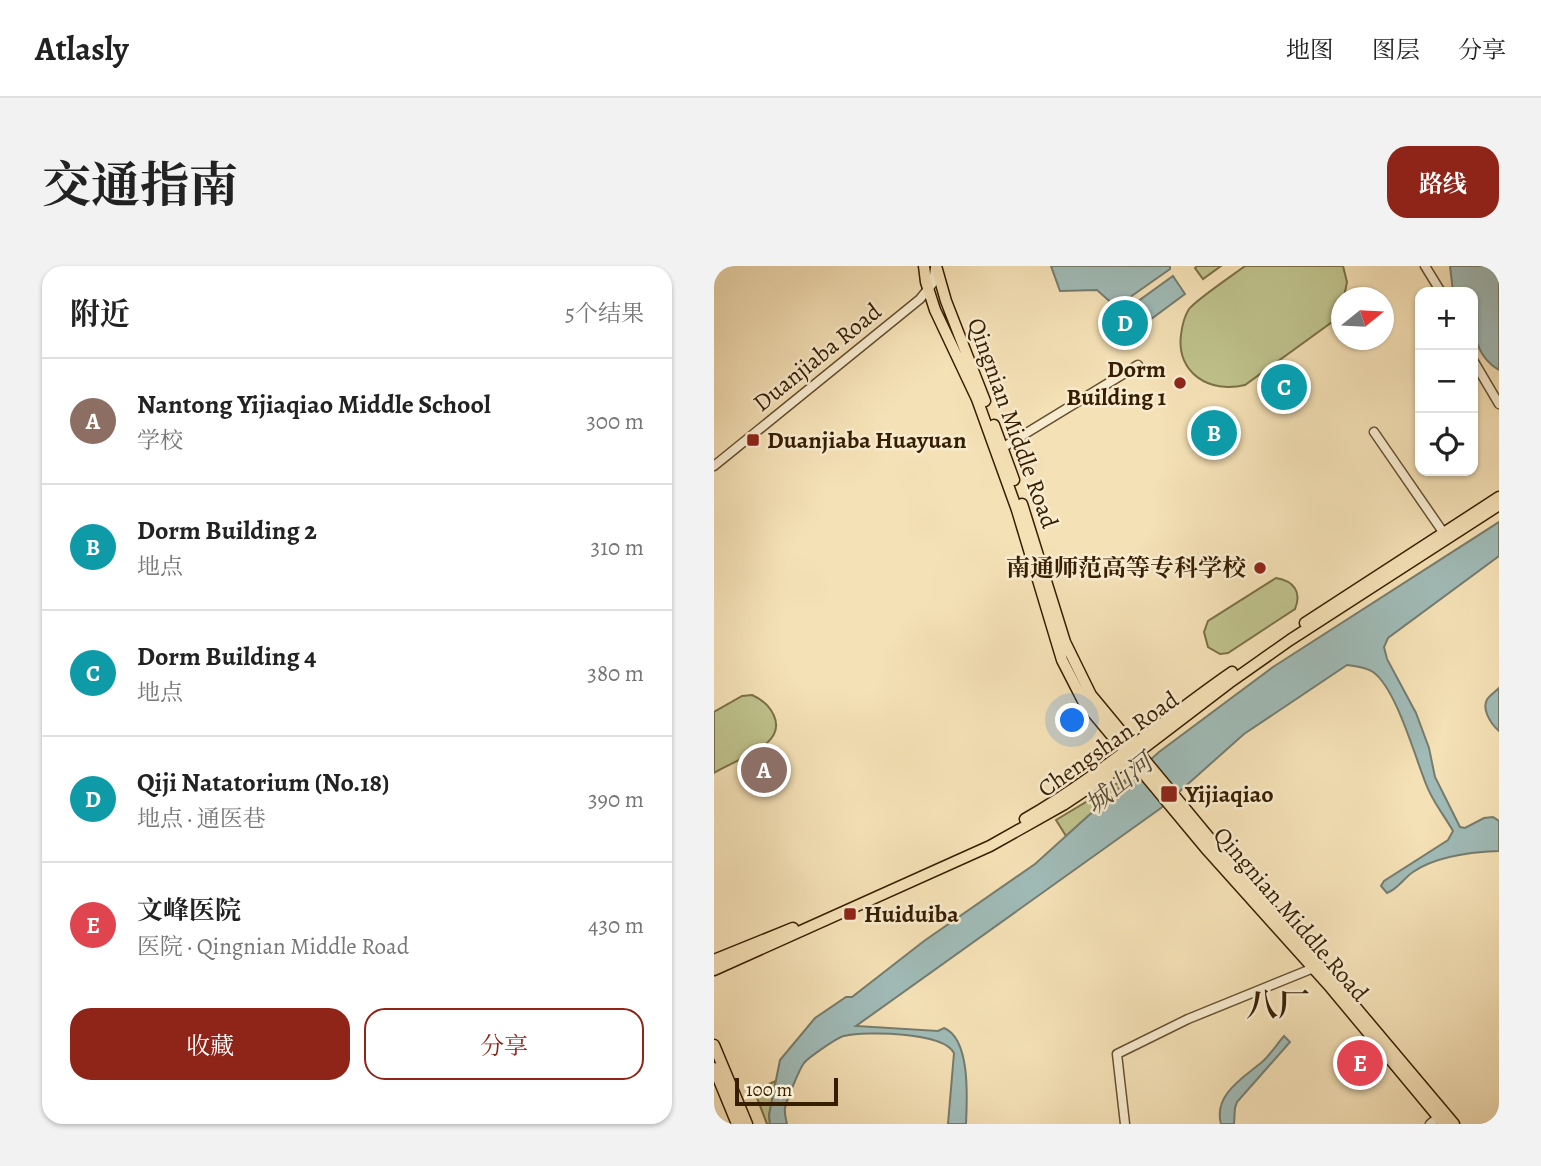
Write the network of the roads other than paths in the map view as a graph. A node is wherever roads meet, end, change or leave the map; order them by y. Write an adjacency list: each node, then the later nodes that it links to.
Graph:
1 (1425, 266): 4 (street)
2 (934, 267): 5 (street, Duanjiaba Road); 10 (main road, Qingnian Middle Road)
3 (925, 270): 5 (street, Duanjiaba Road); 10 (main road, Qingnian Middle Road)
4 (1438, 287)
5 (912, 304): 11 (street, Duanjiaba Road)
6 (1138, 365): 10 (street)
7 (1478, 368): 8 (street)
8 (1499, 404)
9 (1374, 432): 14 (street)
10 (1000, 450): 15 (main road, Qingnian Middle Road)
11 (714, 467)
12 (1499, 497): 14 (main road, Chengshan Road)
13 (1499, 505): 15 (main road, Chengshan Road)
14 (1443, 532): 15 (main road, Chengshan Road)
15 (1135, 756): 16 (main road, Chengshan Road); 17 (main road, Qingnian Middle Road); 18 (main road, Chengshan Road)
16 (714, 960)
17 (1316, 967): 22 (main road, Qingnian Middle Road); 25 (street)
18 (714, 970)
19 (714, 1045): 24 (main road)
20 (714, 1068): 21 (main road)
21 (717, 1085): 23 (main road)
22 (1439, 1120): 26 (main road, Qingnian Middle Road)
23 (737, 1124)
24 (747, 1124)
25 (1125, 1124)
26 (1454, 1124)

